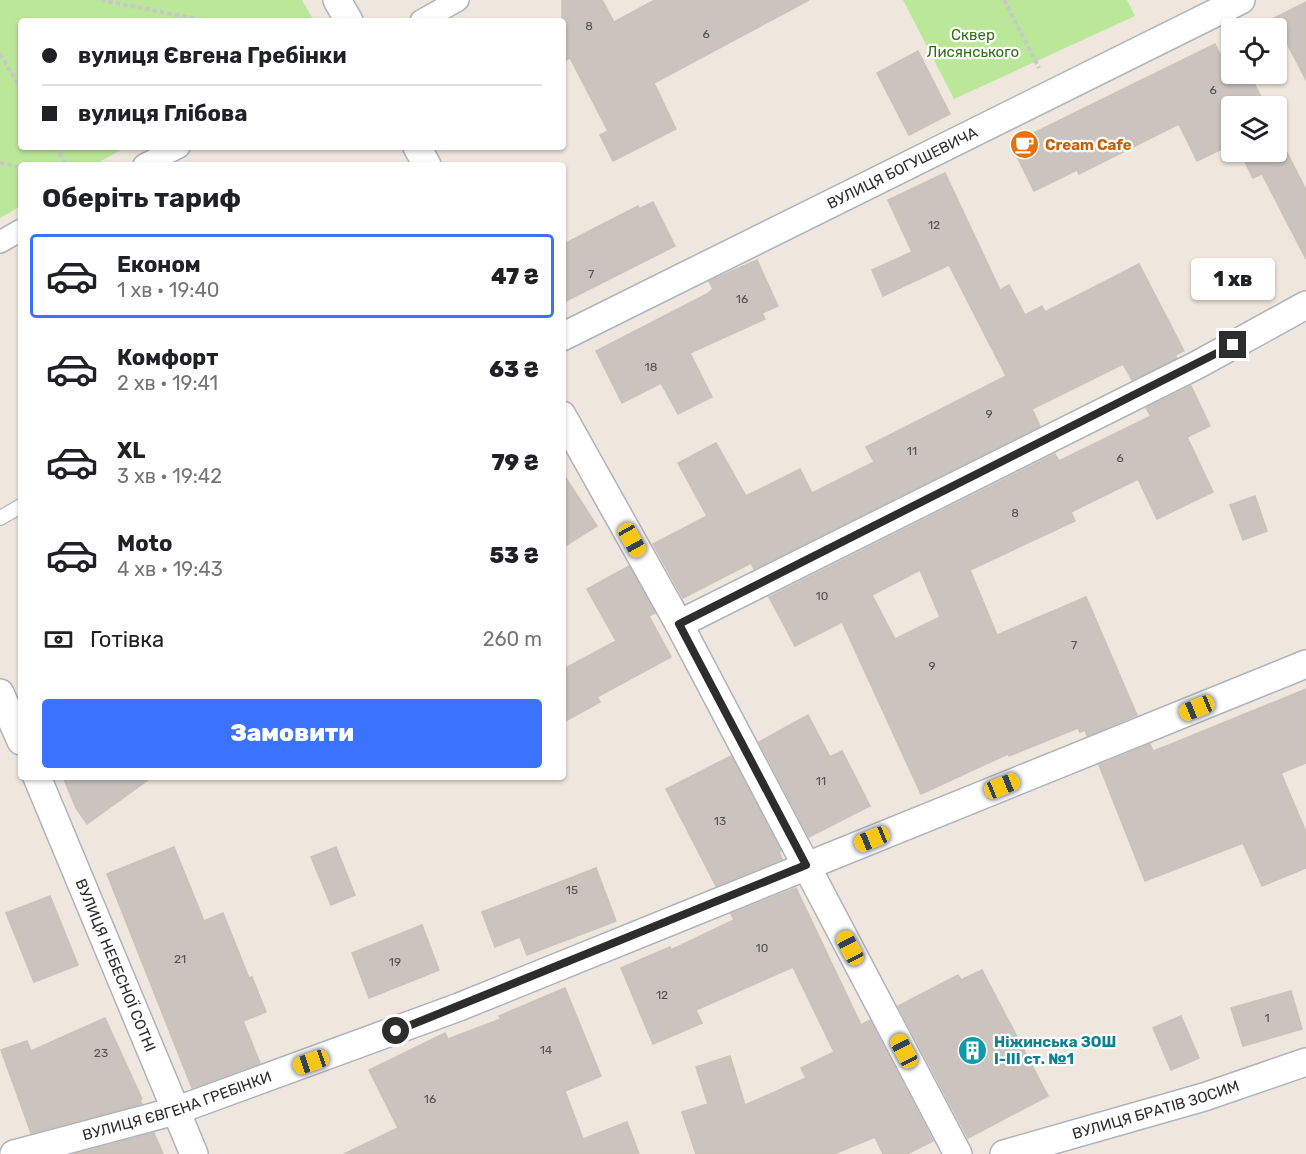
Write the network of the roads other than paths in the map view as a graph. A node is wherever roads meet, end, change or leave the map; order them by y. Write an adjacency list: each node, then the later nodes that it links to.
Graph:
1 (337, 0): 4 (street)
2 (458, 0): 5 (street)
3 (1241, 0): 11 (street, ВУЛИЦЯ БОГУШЕВИЧА)
4 (347, 18)
5 (427, 18)
6 (173, 150): 7 (street)
7 (150, 162)
8 (18, 232): 9 (street)
9 (0, 242)
10 (1306, 305): 15 (street)
11 (566, 335)
12 (566, 422): 15 (street)
13 (18, 508): 14 (lane)
14 (0, 518)
15 (679, 624): 20 (street)
16 (1306, 664): 20 (street, ВУЛИЦЯ ЄВГЕНА ГРЕБІНКИ)
17 (0, 693): 18 (street)
18 (18, 734)
19 (38, 780): 22 (street, ВУЛИЦЯ НЕБЕСНОЇ СОТНІ)
20 (806, 865): 22 (street, ВУЛИЦЯ ЄВГЕНА ГРЕБІНКИ); 25 (street)
21 (1306, 1062): 26 (street, ВУЛИЦЯ БРАТІВ ЗОСИМ)
22 (175, 1111): 23 (street, ВУЛИЦЯ ЄВГЕНА ГРЕБІНКИ); 24 (street, ВУЛИЦЯ НЕБЕСНОЇ СОТНІ)
23 (14, 1154)
24 (194, 1154)
25 (958, 1154)
26 (1004, 1154)

